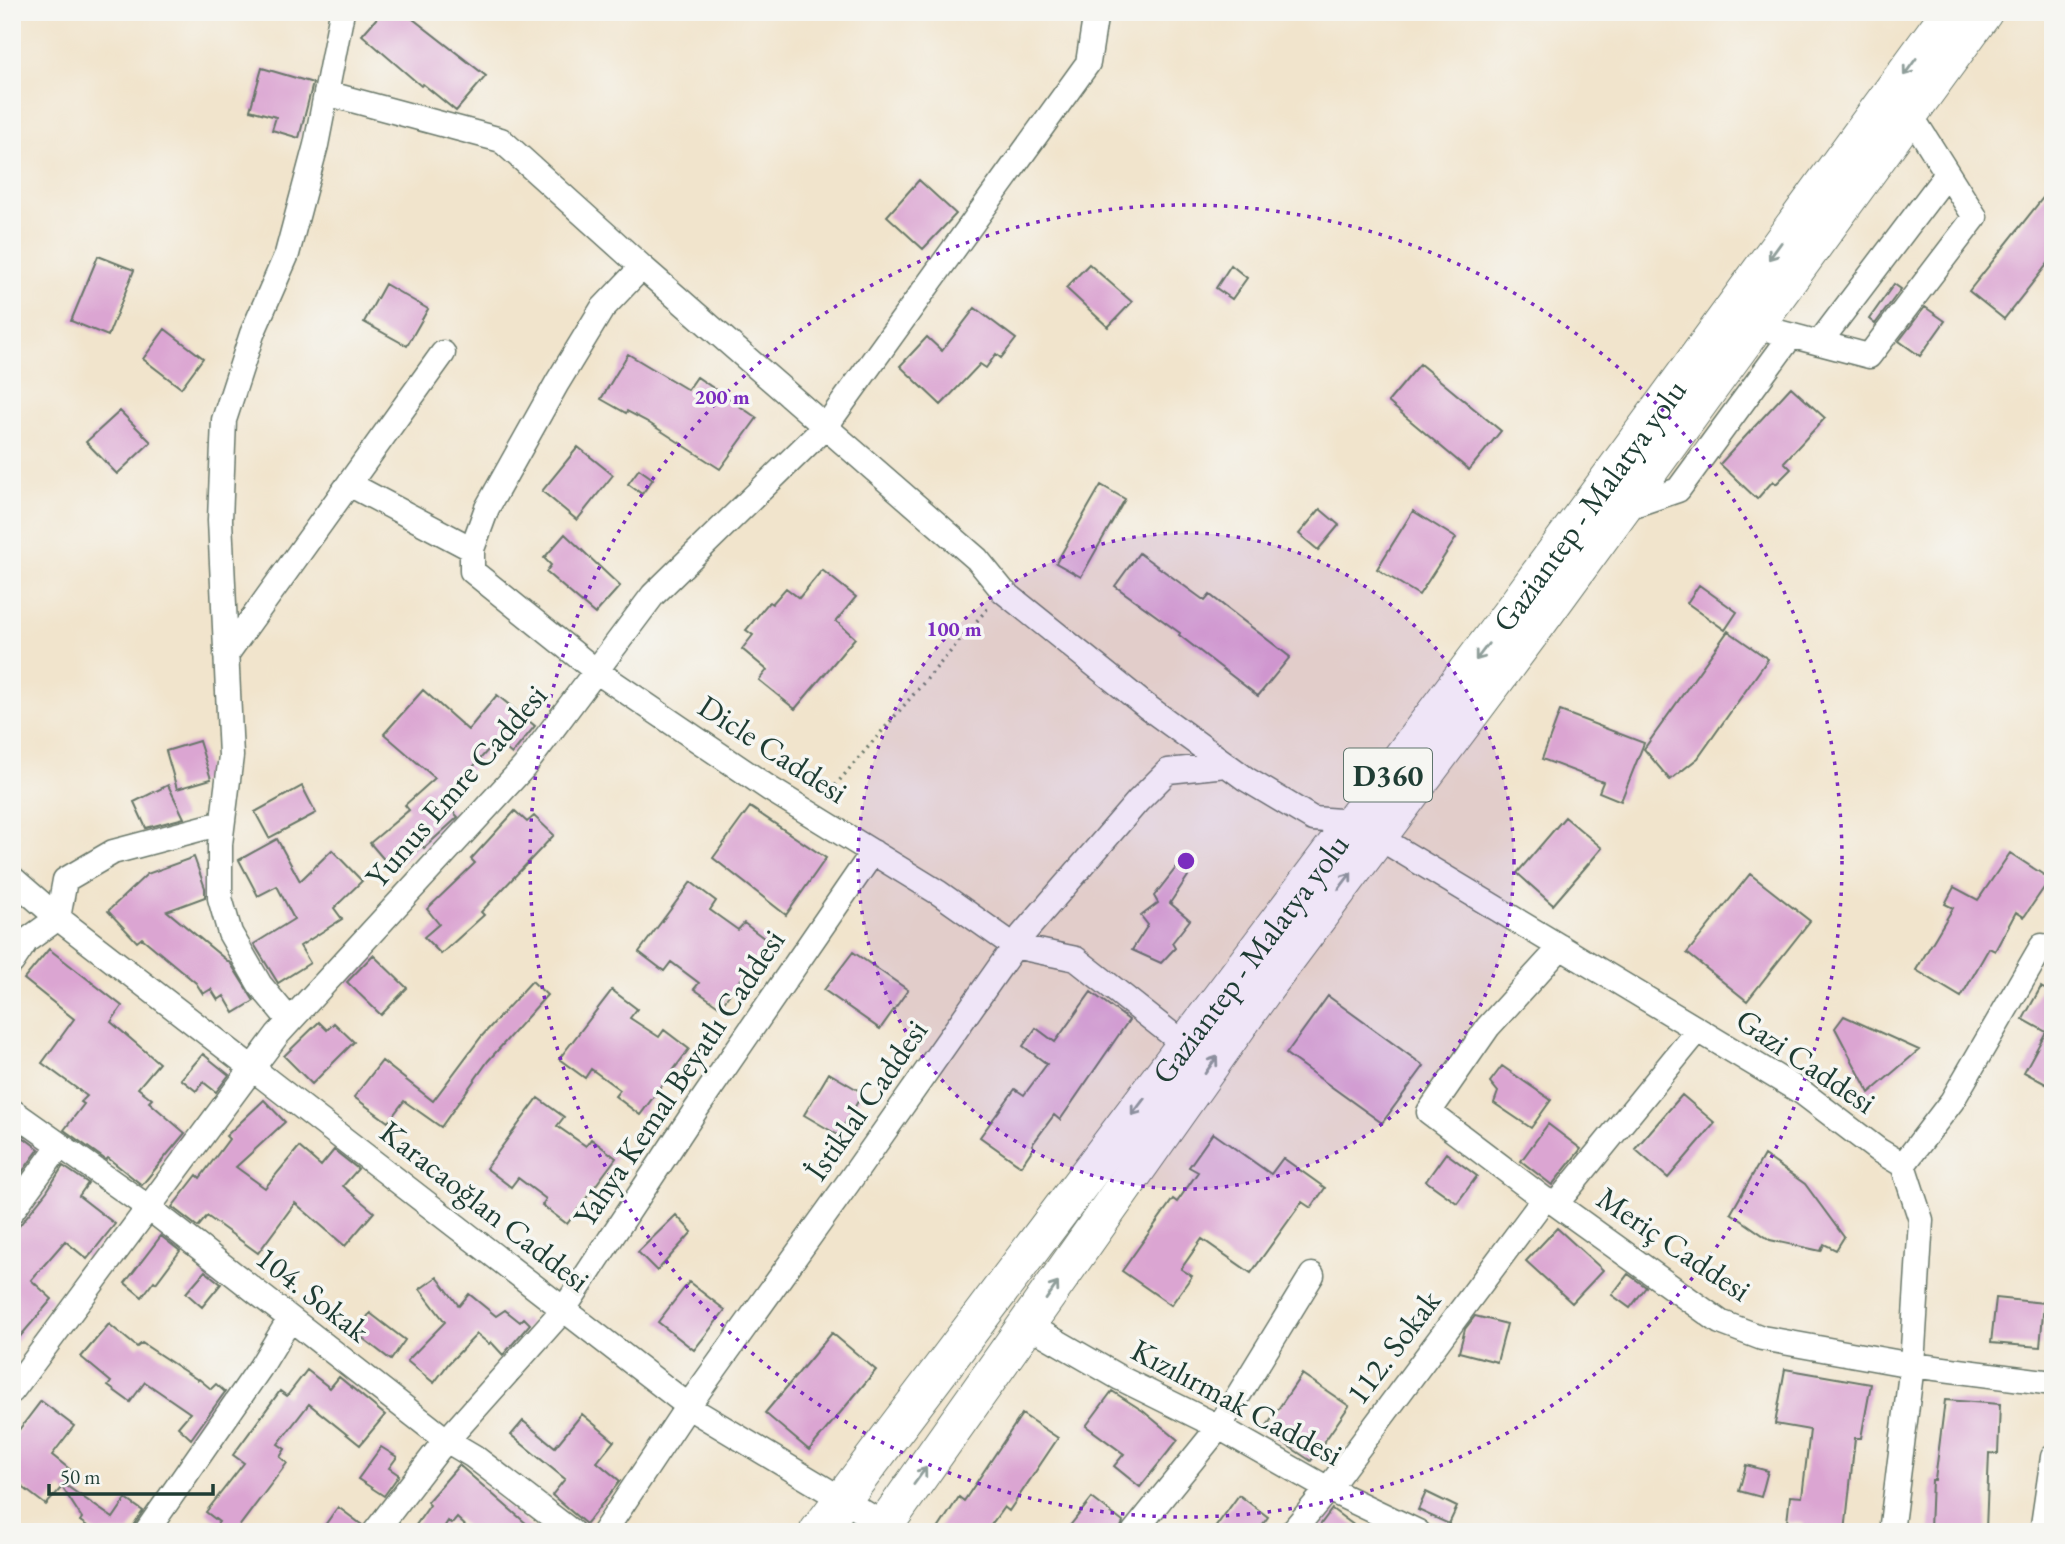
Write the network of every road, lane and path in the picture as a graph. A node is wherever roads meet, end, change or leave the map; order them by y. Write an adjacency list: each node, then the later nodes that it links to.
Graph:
1 (342, 12): 5 (street)
2 (1096, 12): 13 (street, Yunus Emre Caddesi)
3 (1950, 12): 23 (highway, Gaziantep - Malatya yolu / D360, one-way to 23)
4 (1984, 12): 6 (highway, Gaziantep - Malatya yolu / D360)
5 (326, 93): 8 (street); 18 (street)
6 (1910, 114): 7 (street); 9 (highway, Gaziantep - Malatya yolu / D360)
7 (1947, 174): 11 (street); 11 (street)
8 (642, 267): 13 (street); 16 (street)
9 (1755, 326): 10 (street); 15 (highway, Gaziantep - Malatya yolu / D360)
10 (1791, 336): 11 (street); 15 (street)
11 (1819, 343)
12 (443, 353): 14 (street)
13 (826, 426): 17 (street); 19 (street, Yunus Emre Caddesi)
14 (349, 484): 16 (street); 18 (street)
15 (1621, 509): 23 (highway, Gaziantep - Malatya yolu / D360)
16 (472, 549): 19 (street, Dicle Caddesi)
17 (1003, 591): 20 (street); 21 (path)
18 (226, 655): 22 (street)
19 (596, 671): 21 (street, Dicle Caddesi); 31 (street, Yunus Emre Caddesi)
20 (1226, 765): 23 (street); 28 (street, İstiklal Caddesi)
21 (811, 814): 24 (street, Dicle Caddesi)
22 (222, 823): 26 (street); 31 (street)
23 (1365, 830): 29 (street, Gazi Caddesi); 33 (highway, Gaziantep - Malatya yolu / D360); 44 (highway, Gaziantep - Malatya yolu / D360, one-way to 23)
24 (873, 852): 28 (street, Dicle Caddesi); 42 (street, Yahya Kemal Beyatlı Caddesi)
25 (12, 878): 26 (street, Karacaoğlan Caddesi)
26 (58, 918): 30 (street); 34 (street, Karacaoğlan Caddesi)
27 (2049, 942): 37 (street)
28 (1014, 946): 33 (street, Dicle Caddesi); 48 (street, İstiklal Caddesi)
29 (1561, 947): 32 (street, Gazi Caddesi); 38 (street, Meriç Caddesi)
30 (12, 962)
31 (290, 1021): 34 (street, Yunus Emre Caddesi)
32 (1698, 1030): 37 (street, Gazi Caddesi); 38 (street, 112. Sokak)
33 (1185, 1045): 53 (highway, Gaziantep - Malatya yolu / D360, one-way to 53)
34 (253, 1069): 39 (street, Yunus Emre Caddesi); 42 (street, Karacaoğlan Caddesi)
35 (12, 1111): 36 (street, 104. Sokak)
36 (60, 1145): 39 (street, 104. Sokak); 40 (street)
37 (1903, 1166): 45 (street)
38 (1550, 1202): 45 (street, Meriç Caddesi); 52 (street, 112. Sokak)
39 (149, 1208): 43 (street, 104. Sokak); 47 (street, Yunus Emre Caddesi)
40 (12, 1211)
41 (1312, 1275): 49 (street)
42 (564, 1310): 48 (street, Karacaoğlan Caddesi); 50 (street, Yahya Kemal Beyatlı Caddesi)
43 (290, 1319): 50 (street, 104. Sokak); 55 (street)
44 (1028, 1325): 49 (street, Kızılırmak Caddesi); 54 (highway, Gaziantep - Malatya yolu / D360, one-way to 44)
45 (1912, 1365): 46 (street, Meriç Caddesi); 63 (street)
46 (2053, 1383)
47 (12, 1391)
48 (688, 1406): 53 (street, Karacaoğlan Caddesi); 58 (street, İstiklal Caddesi)
49 (1219, 1426): 52 (street, Kızılırmak Caddesi); 60 (street)
50 (446, 1440): 56 (street, Yahya Kemal Beyatlı Caddesi); 57 (street, 104. Sokak)
51 (2053, 1457): 64 (street)
52 (1328, 1489): 61 (street, 112. Sokak); 62 (street, Kızılırmak Caddesi)
53 (843, 1498): 54 (street, Karacaoğlan Caddesi); 59 (highway, Gaziantep - Malatya yolu / D360)
54 (883, 1528)
55 (146, 1532)
56 (375, 1532)
57 (572, 1532)
58 (604, 1532)
59 (818, 1532)
60 (1134, 1532)
61 (1292, 1532)
62 (1418, 1532)
63 (1891, 1532)
64 (2042, 1532)

